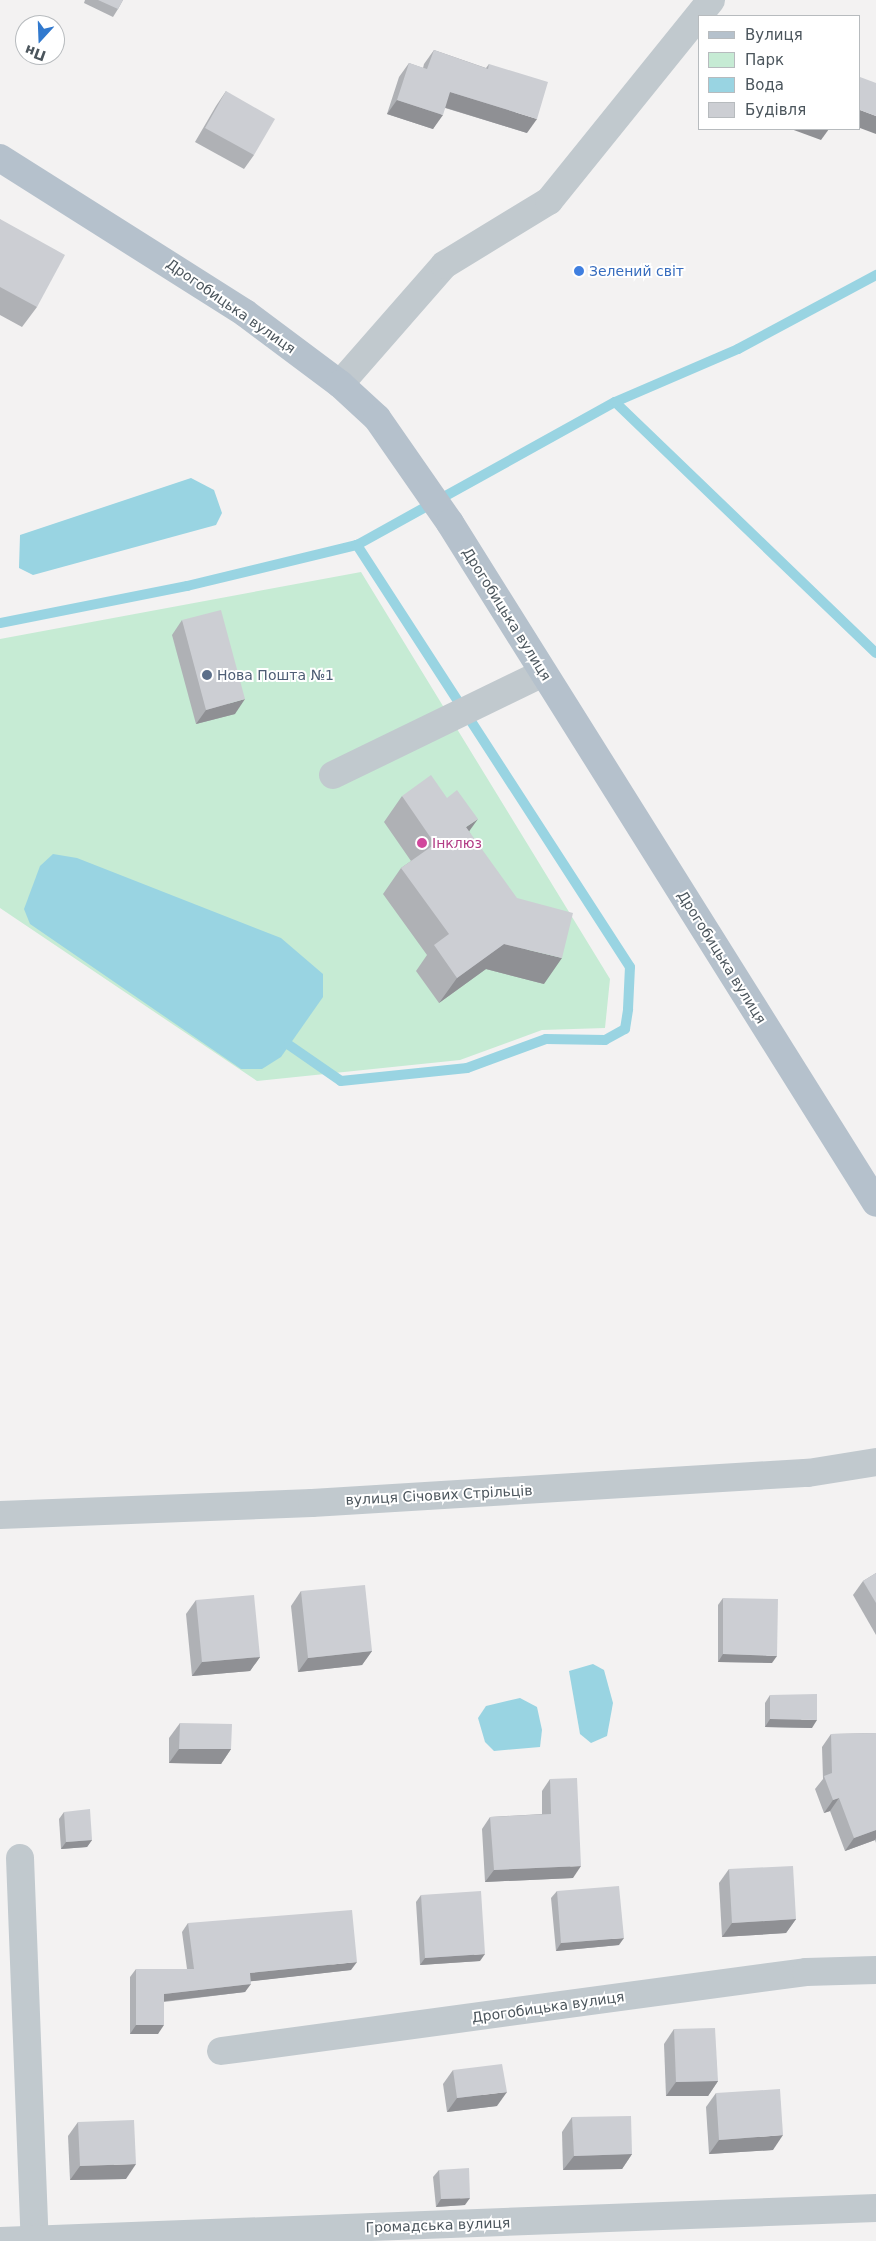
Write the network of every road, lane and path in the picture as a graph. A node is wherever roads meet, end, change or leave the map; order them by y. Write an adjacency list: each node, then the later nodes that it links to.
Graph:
1 (711, 0): 2 (street)
2 (699, 15)
3 (698, 16): 5 (street)
4 (0, 158): 5 (main road, Дрогобицька вулиця)
5 (340, 384): 6 (main road, Дрогобицька вулиця)
6 (544, 673): 7 (street); 8 (main road, Дрогобицька вулиця)
7 (333, 775)
8 (876, 1203)
9 (876, 1462): 10 (street, вулиця Січових Стрільців)
10 (0, 1514)
11 (20, 1858): 15 (street)
12 (876, 1970): 13 (street, Дрогобицька вулиця)
13 (221, 2051)
14 (876, 2208): 15 (street, Громадська вулиця)
15 (35, 2240): 16 (street, Громадська вулиця)
16 (0, 2241)

